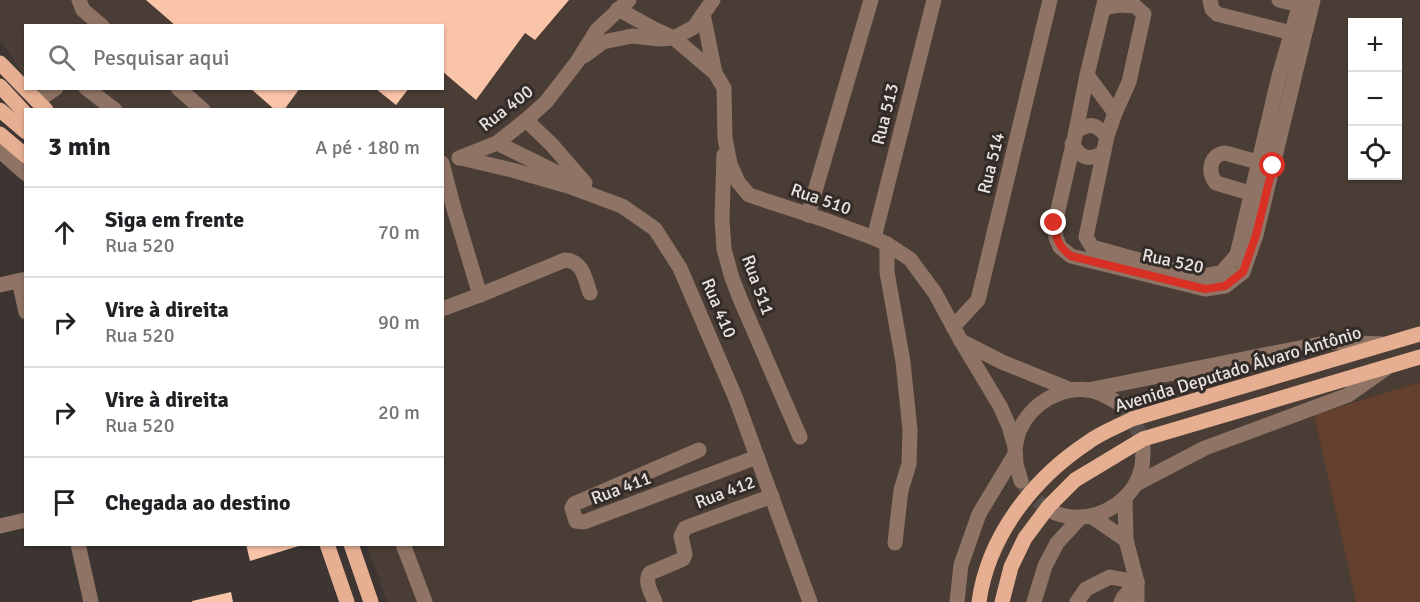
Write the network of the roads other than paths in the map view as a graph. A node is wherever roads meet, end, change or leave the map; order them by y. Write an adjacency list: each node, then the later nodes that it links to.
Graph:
1 (79, 0): 11 (street)
2 (871, 0): 48 (street)
3 (934, 0): 49 (street, Rua 513)
4 (1050, 0): 57 (street, Rua 514)
5 (1210, 0): 12 (street)
6 (1279, 0): 7 (street)
7 (1306, 3): 12 (street, Rua 520)
8 (708, 4): 13 (street); 16 (street, Rua 510)
9 (1104, 4): 17 (street, Rua 520); 29 (street, Rua 520)
10 (623, 5): 13 (street); 14 (street)
11 (100, 24)
12 (1298, 35): 42 (street, Rua 520)
13 (674, 38): 14 (street); 16 (street)
14 (578, 62): 30 (street, Rua 400)
15 (0, 63): 19 (main road)
16 (715, 73): 34 (street, Rua 510)
17 (1087, 75): 29 (street); 35 (street, Rua 520)
18 (0, 86): 28 (main road)
19 (24, 88)
20 (26, 90): 24 (main road)
21 (54, 90): 24 (street)
22 (89, 90): 25 (street)
23 (180, 90): 26 (street)
24 (41, 105)
25 (112, 108)
26 (201, 108)
27 (0, 110): 31 (main road)
28 (24, 112)
29 (1115, 113): 33 (street, Rua 520)
30 (526, 120): 36 (street, Rua 400); 45 (street)
31 (24, 130)
32 (0, 134): 39 (main road)
33 (1107, 136): 35 (street); 37 (street, Rua 520)
34 (724, 138): 48 (street, Rua 510); 66 (street, Rua 511)
35 (1074, 138): 37 (street); 50 (street, Rua 520)
36 (497, 143): 40 (street, Rua 400); 45 (street)
37 (1104, 152): 50 (street, Rua 520)
38 (1, 154): 44 (street)
39 (24, 154)
40 (461, 158): 41 (street, Rua 400); 47 (street, Rua 410)
41 (444, 162)
42 (1266, 164): 46 (street, Rua 520); 46 (street)
43 (444, 170): 54 (street)
44 (24, 172)
45 (589, 188): 47 (street)
46 (1259, 195): 50 (street, Rua 520)
47 (622, 206): 70 (street, Rua 410)
48 (808, 215): 49 (street, Rua 510)
49 (881, 241): 57 (street, Rua 510); 80 (street, Rua 513)
50 (1144, 268)
51 (22, 280): 52 (street); 55 (street)
52 (0, 285)
53 (590, 293): 54 (street)
54 (480, 295): 56 (street)
55 (24, 296)
56 (444, 308)
57 (953, 327): 59 (street, Rua 510)
58 (1420, 334): 60 (main road, Avenida Deputado Álvaro Antônio)
59 (961, 341): 63 (street); 69 (street, Rua 510)
60 (1385, 344): 64 (street); 93 (main road, Avenida Deputado Álvaro Antônio)
61 (1420, 357): 62 (main road)
62 (1389, 366): 72 (street); 94 (main road)
63 (1071, 390): 64 (street); 69 (street)
64 (1088, 390): 65 (street)
65 (1119, 404)
66 (800, 437)
67 (1143, 447): 72 (street)
68 (699, 450): 70 (street, Rua 411)
69 (1015, 451): 71 (street, Rua 510); 92 (street)
70 (757, 457): 73 (street, Rua 410)
71 (1021, 481)
72 (1136, 484): 74 (street)
73 (772, 496): 90 (street, Rua 412); 91 (street, Rua 410)
74 (1125, 499): 76 (street); 79 (street)
75 (1055, 513): 76 (street)
76 (1086, 517): 79 (street); 95 (street)
77 (24, 520): 78 (street)
78 (0, 526)
79 (1126, 540): 85 (street)
80 (895, 543)
81 (78, 546): 86 (street)
82 (328, 546): 87 (main road)
83 (352, 546): 88 (main road)
84 (404, 546): 89 (street)
85 (1137, 582): 96 (street); 97 (street); 98 (street)
86 (91, 602)
87 (347, 602)
88 (371, 602)
89 (425, 602)
90 (655, 602)
91 (810, 602)
92 (957, 602)
93 (979, 602)
94 (1002, 602)
95 (1034, 602)
96 (1077, 602)
97 (1121, 602)
98 (1137, 602)

